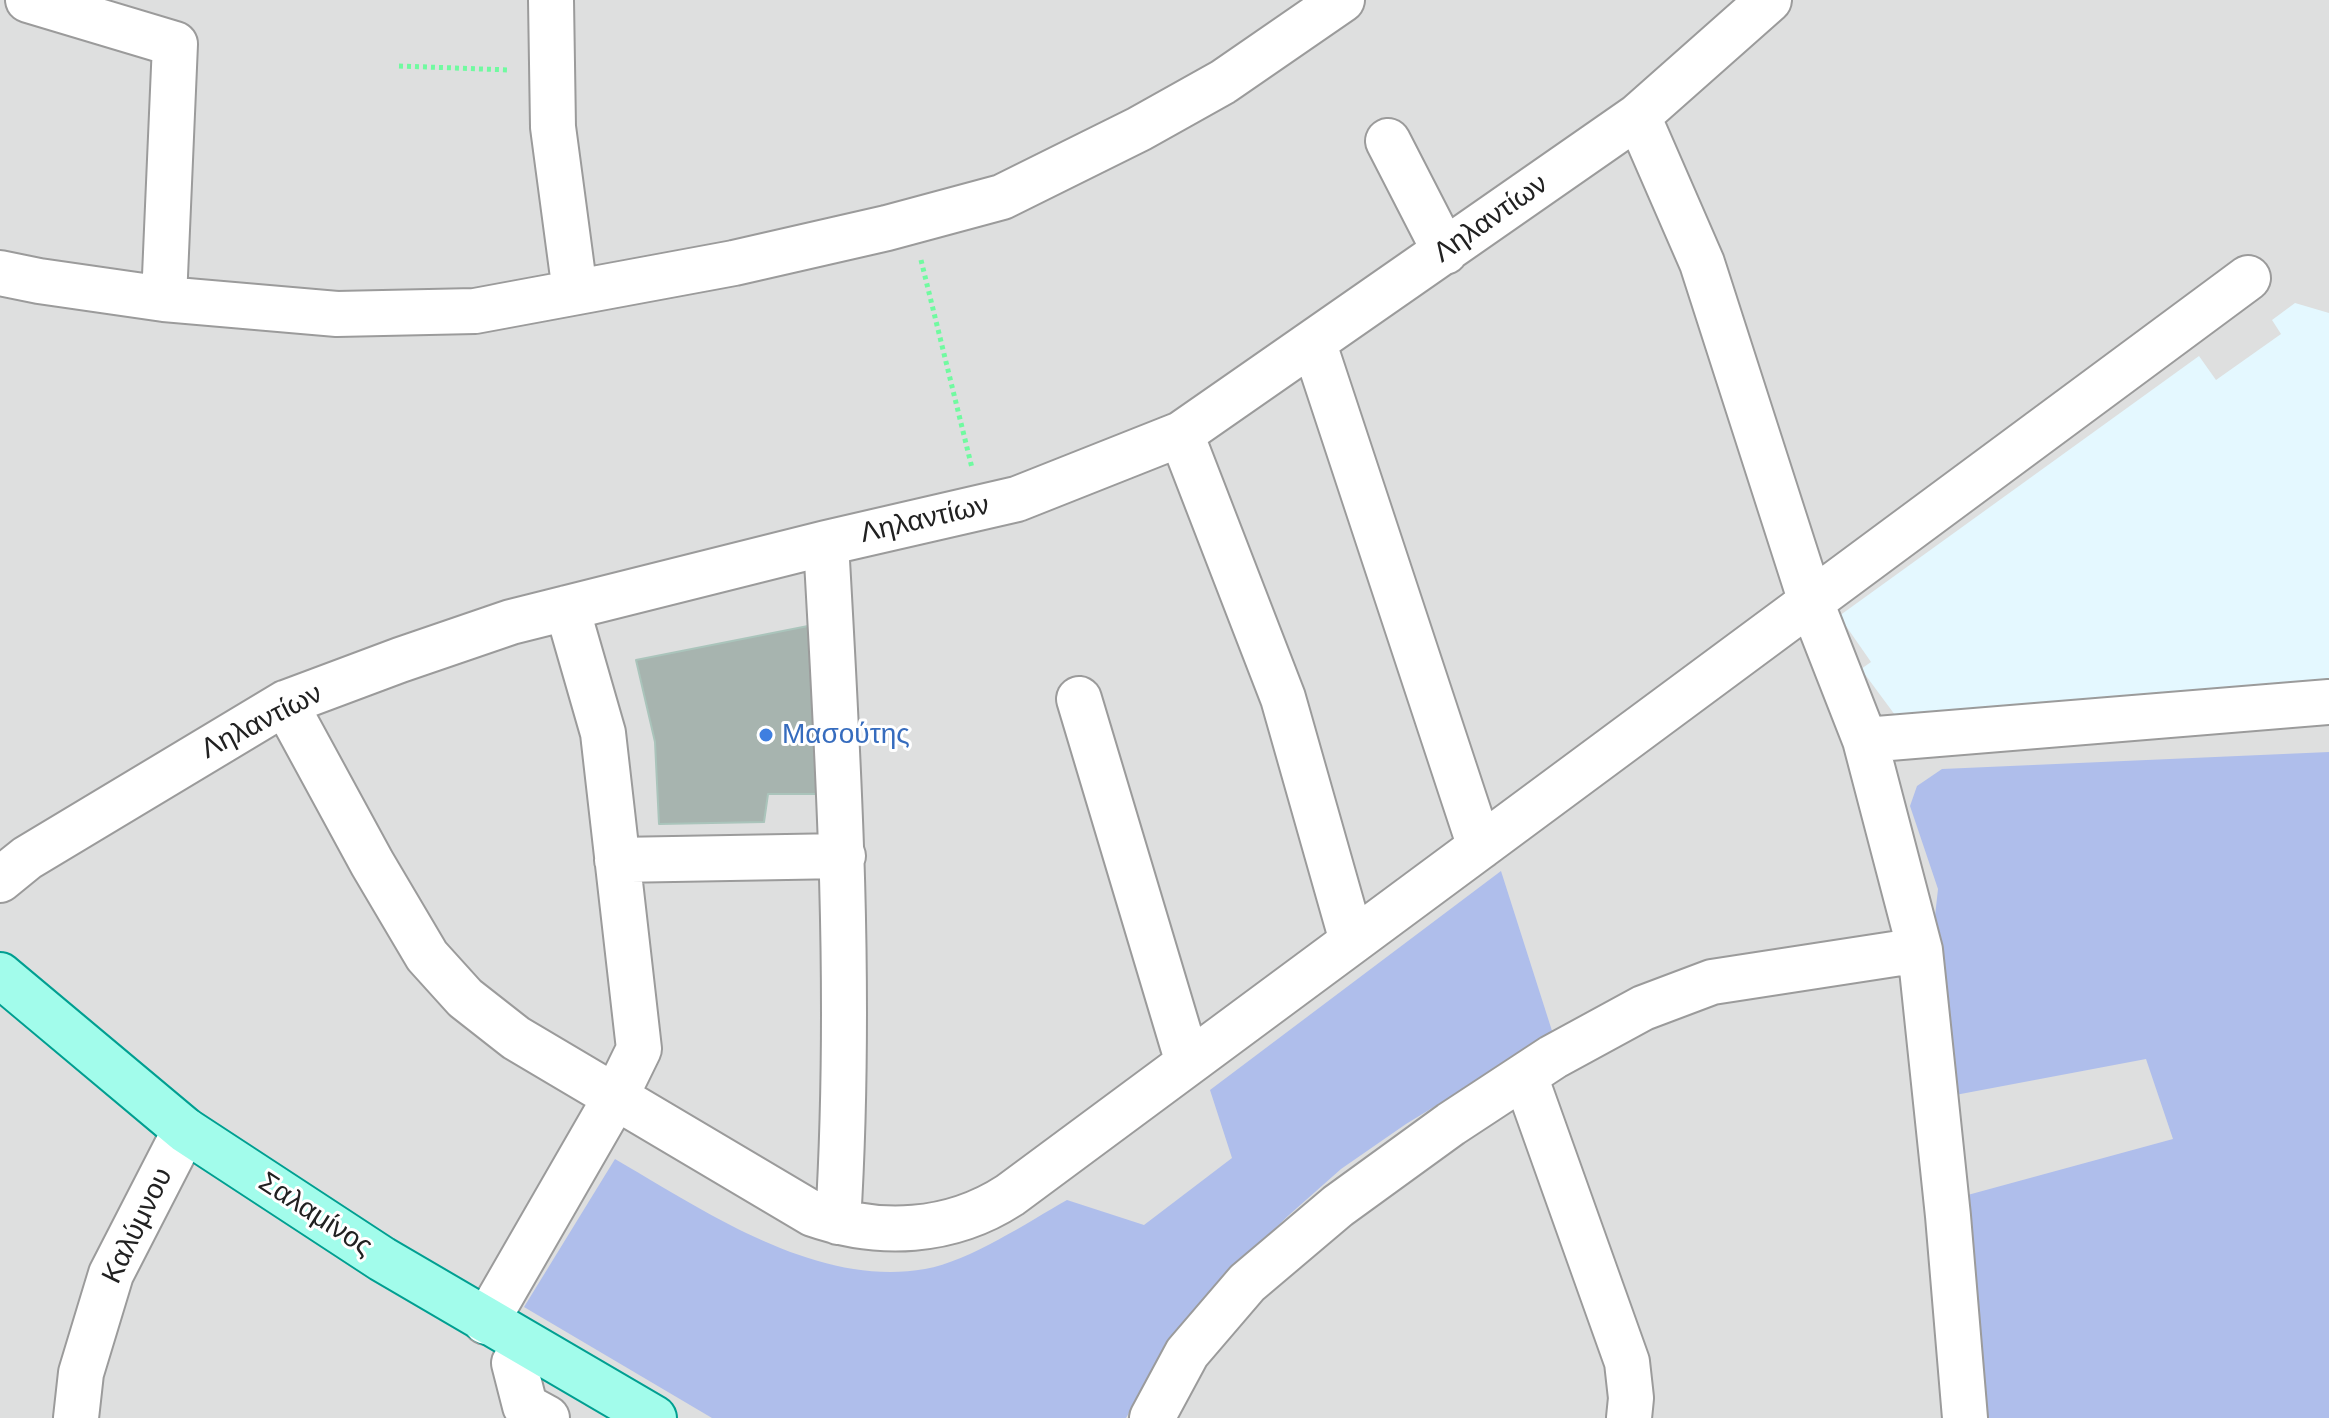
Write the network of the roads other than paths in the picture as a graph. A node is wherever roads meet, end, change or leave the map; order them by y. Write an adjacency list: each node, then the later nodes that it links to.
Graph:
1 (28, 0): 11 (street)
2 (551, 0): 10 (street)
3 (1342, 0): 10 (street)
4 (1769, 0): 5 (street, Ληλαντίων)
5 (1638, 116): 7 (street, Ληλαντίων); 15 (street)
6 (1388, 141): 7 (street)
7 (1445, 252): 12 (street, Ληλαντίων)
8 (0, 273): 11 (street)
9 (2248, 278): 15 (street)
10 (575, 292): 11 (street)
11 (164, 299)
12 (1314, 344): 13 (street, Ληλαντίων); 21 (street)
13 (1181, 434): 14 (street, Ληλαντίων); 25 (street)
14 (826, 543): 16 (street, Ληλαντίων); 22 (street)
15 (1811, 602): 20 (street); 21 (street)
16 (567, 608): 19 (street, Ληλαντίων); 23 (street)
17 (1079, 699): 28 (street)
18 (2329, 702): 20 (street)
19 (285, 703): 24 (street, Ληλαντίων); 30 (street)
20 (1865, 740): 26 (street)
21 (1480, 847): 25 (street)
22 (843, 856): 23 (street); 32 (street)
23 (617, 860): 30 (street)
24 (0, 880)
25 (1352, 941): 28 (street)
26 (1920, 950): 29 (street); 40 (street)
27 (0, 975): 31 (main road, Σαλαμίνος)
28 (1188, 1063): 32 (street)
29 (1525, 1076): 38 (street); 39 (street)
30 (615, 1098): 32 (street); 33 (street)
31 (185, 1130): 33 (main road, Σαλαμίνος); 35 (street, Καλύμνου)
32 (838, 1222)
33 (486, 1322): 37 (main road, Σαλαμίνος)
34 (514, 1363): 36 (street)
35 (76, 1418)
36 (547, 1418)
37 (654, 1418)
38 (1152, 1418)
39 (1629, 1418)
40 (1965, 1418)

